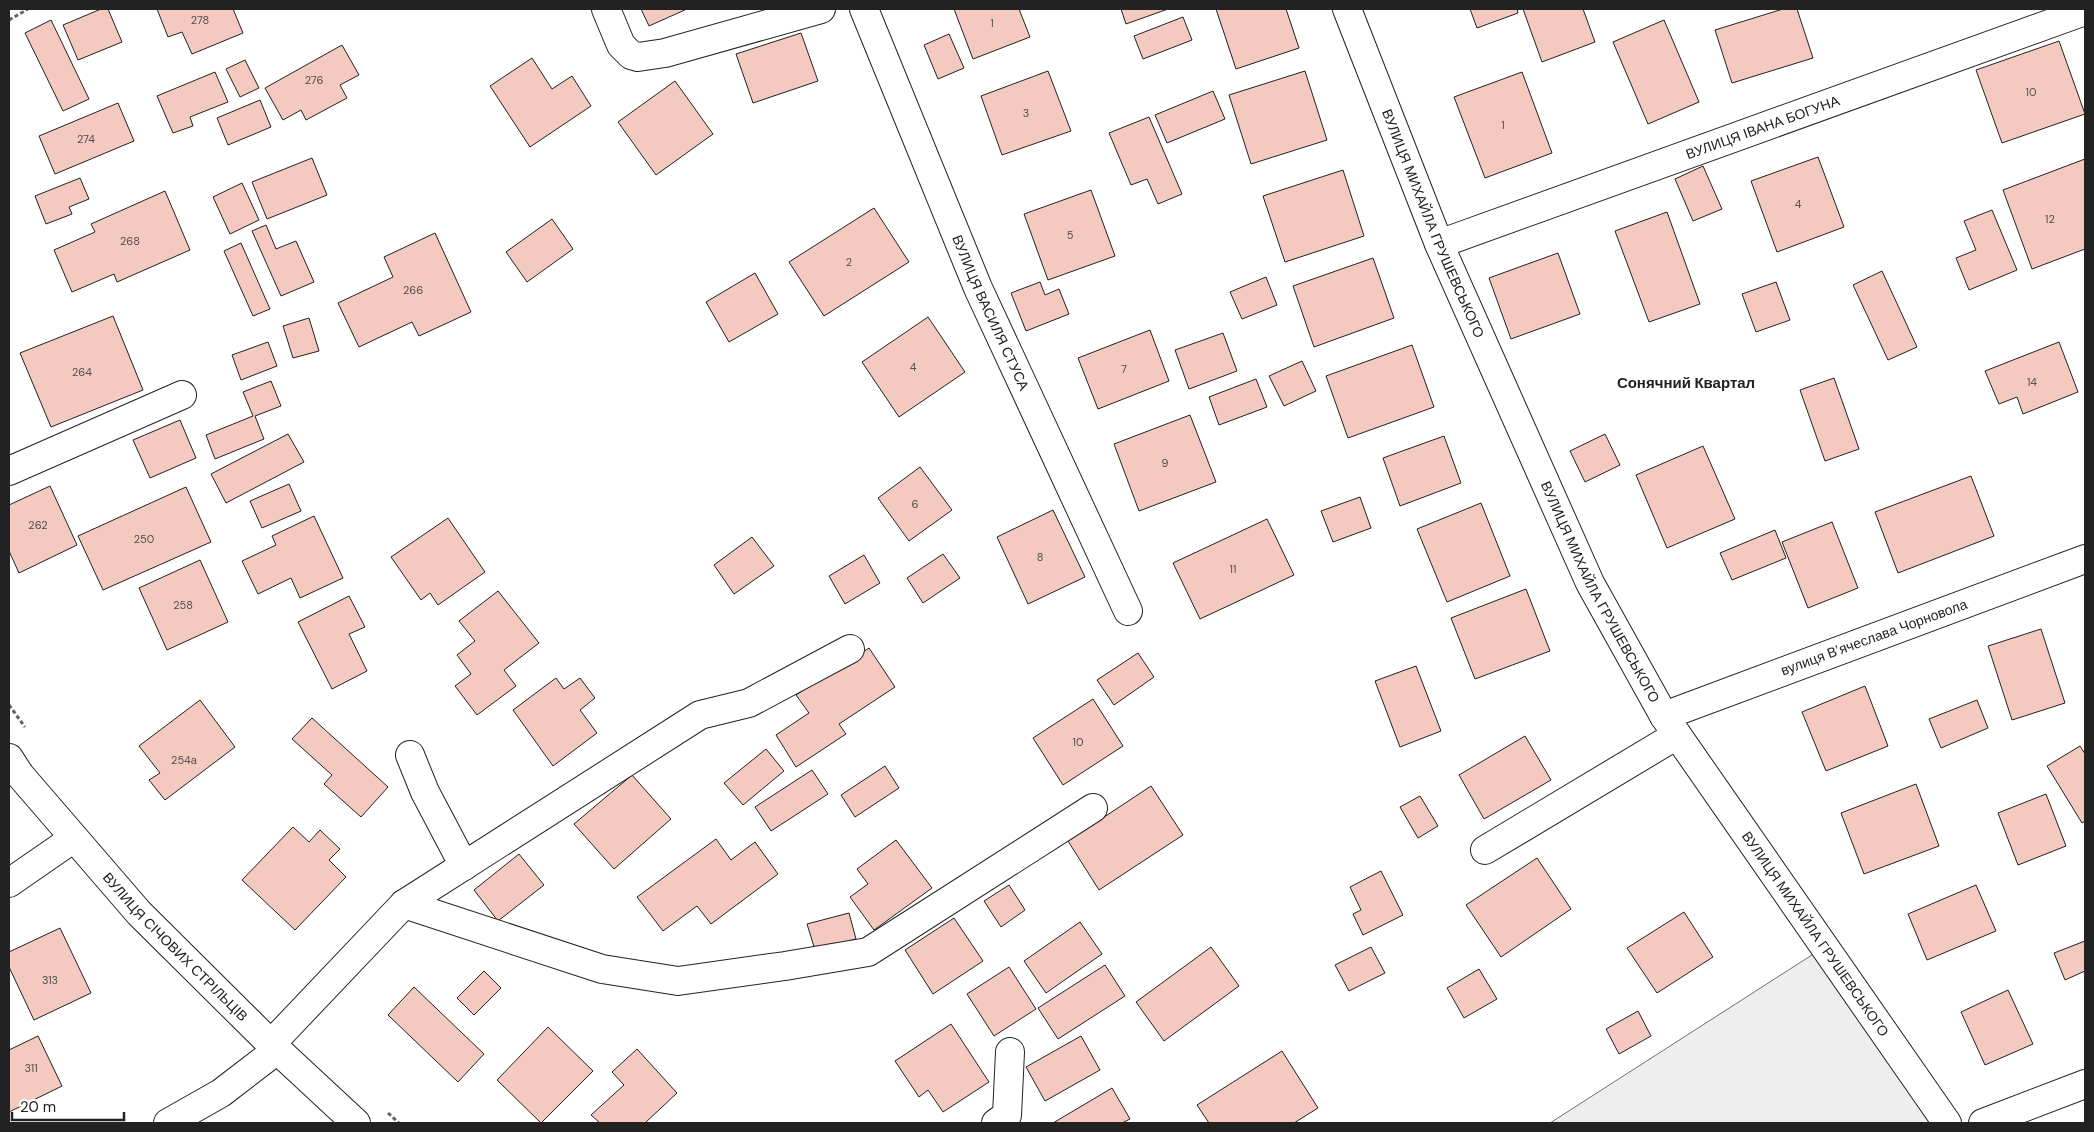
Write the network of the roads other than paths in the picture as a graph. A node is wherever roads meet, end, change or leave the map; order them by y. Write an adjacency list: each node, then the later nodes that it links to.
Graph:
1 (606, 9): 2 (street)
2 (822, 9)
3 (864, 9): 10 (street, ВУЛИЦЯ ВАСИЛЯ СТУСА)
4 (1347, 9): 6 (street, ВУЛИЦЯ МИХАЙЛА ГРУШЕВСЬКОГО)
5 (2085, 11): 6 (street, ВУЛИЦЯ ІВАНА БОГУНА)
6 (1439, 244): 12 (street, ВУЛИЦЯ МИХАЙЛА ГРУШЕВСЬКОГО)
7 (182, 395): 8 (street)
8 (9, 472)
9 (2085, 559): 12 (street, вулиця Вʼячеслава Чорновола)
10 (1128, 612)
11 (850, 648): 18 (street)
12 (1670, 725): 17 (street, вулиця Вʼячеслава Чорновола); 27 (street, ВУЛИЦЯ МИХАЙЛА ГРУШЕВСЬКОГО)
13 (410, 756): 18 (street)
14 (9, 758): 16 (street, ВУЛИЦЯ СІЧОВИХ СТРІЛЬЦІВ)
15 (1094, 808): 20 (street)
16 (74, 838): 19 (street); 21 (street, ВУЛИЦЯ СІЧОВИХ СТРІЛЬЦІВ)
17 (1485, 850)
18 (464, 866): 20 (street)
19 (9, 883)
20 (404, 904): 21 (street)
21 (274, 1047): 24 (street); 25 (street, ВУЛИЦЯ СІЧОВИХ СТРІЛЬЦІВ)
22 (1010, 1052): 26 (street)
23 (2085, 1084): 28 (street)
24 (168, 1123)
25 (356, 1123)
26 (996, 1123)
27 (1947, 1123)
28 (1983, 1123)

